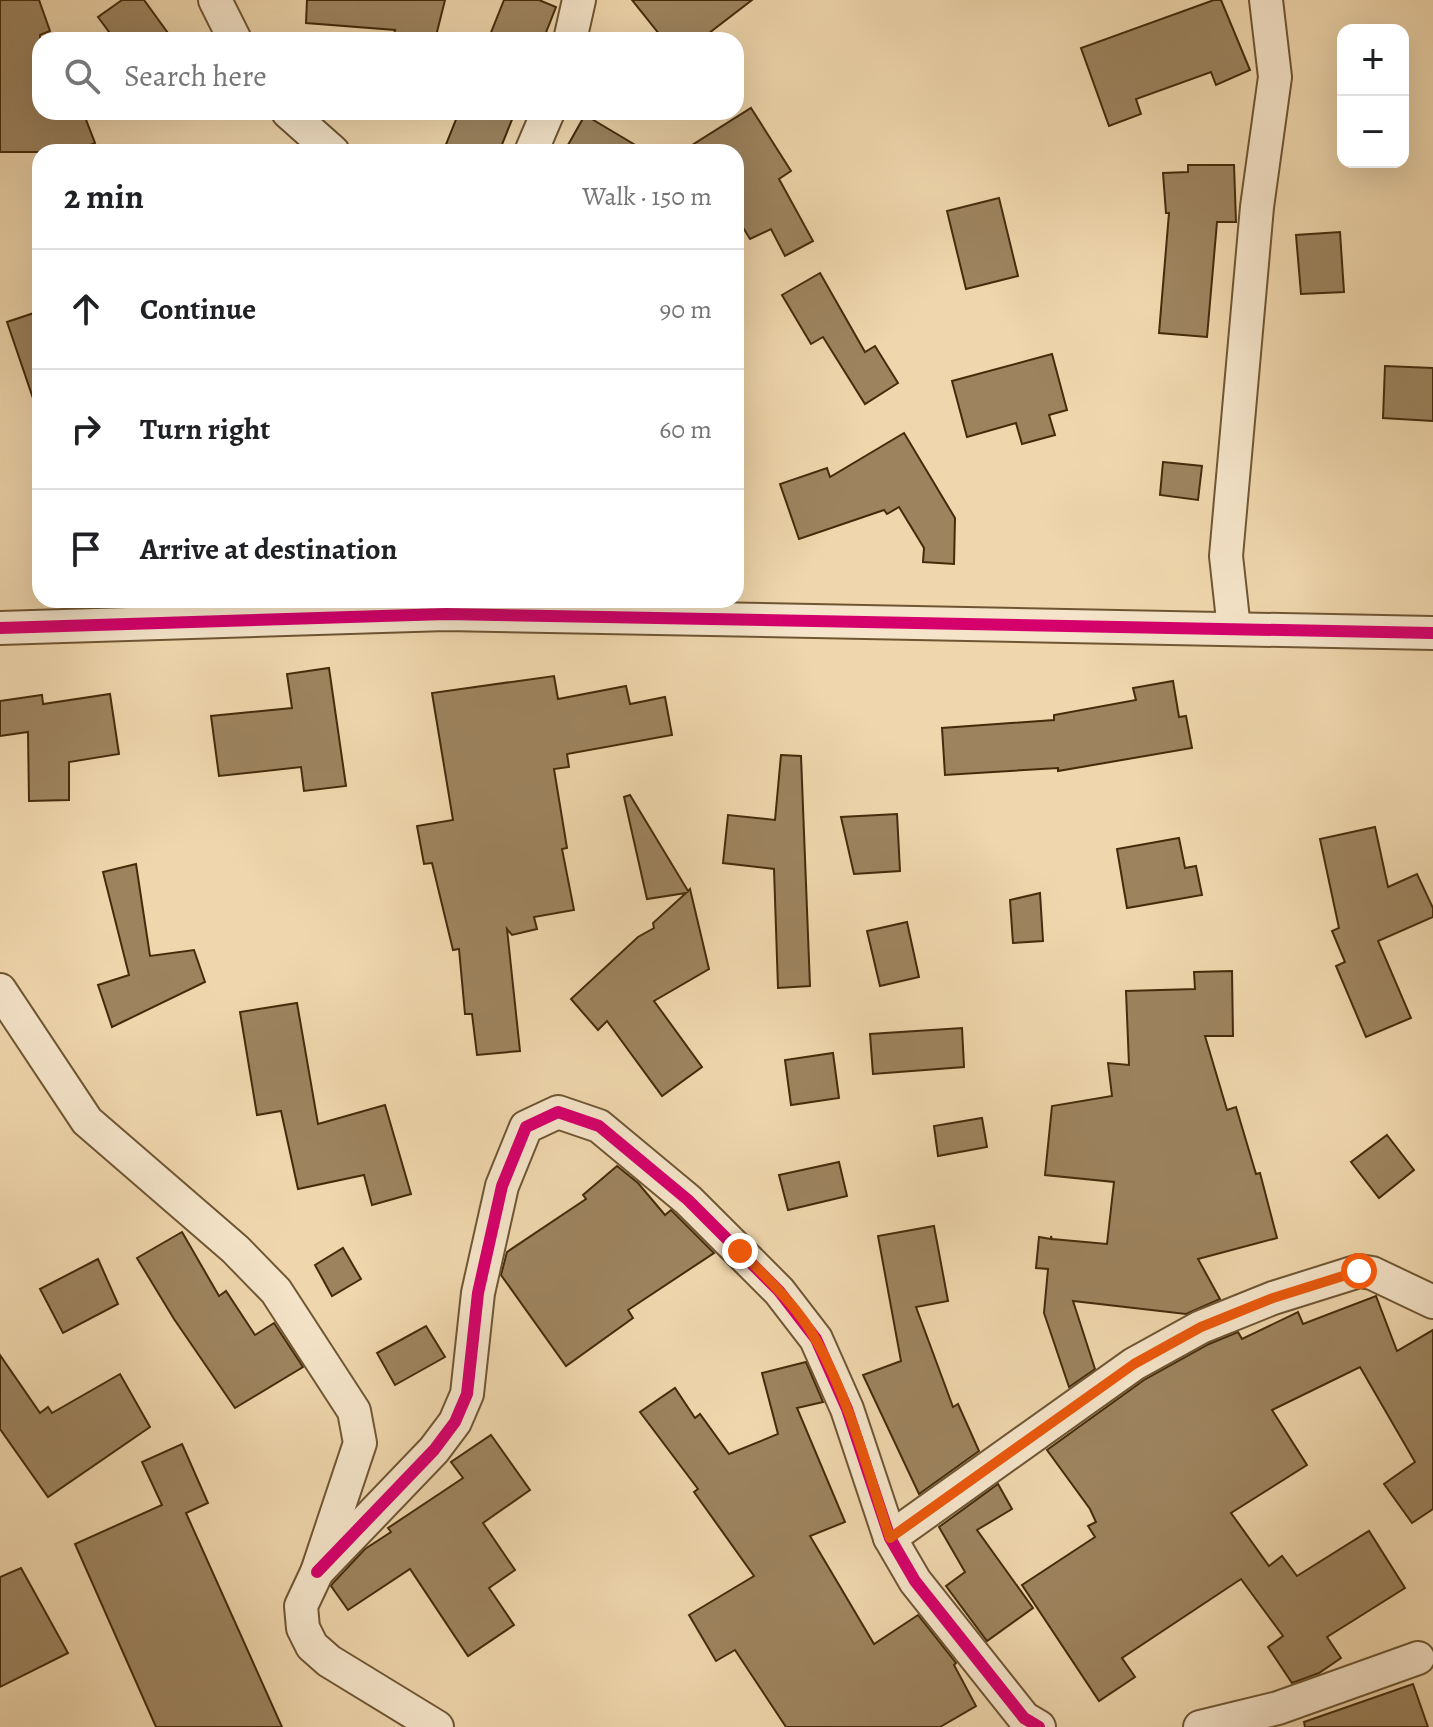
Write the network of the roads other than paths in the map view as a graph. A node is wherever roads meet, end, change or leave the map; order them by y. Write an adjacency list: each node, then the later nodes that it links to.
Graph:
1 (215, 0): 4 (street)
2 (579, 0): 5 (street)
3 (1266, 0): 13 (street)
4 (231, 32)
5 (572, 32)
6 (297, 120): 8 (street)
7 (545, 120): 9 (street)
8 (324, 144)
9 (534, 144)
10 (425, 608): 12 (street)
11 (482, 608): 13 (street)
12 (0, 628)
13 (1234, 629): 14 (street)
14 (1433, 633)
15 (0, 990): 18 (street)
16 (1433, 1302): 17 (street)
17 (890, 1538): 18 (street); 21 (street)
18 (317, 1572): 20 (street)
19 (1418, 1658): 22 (street)
20 (437, 1727)
21 (1039, 1727)
22 (1200, 1727)

